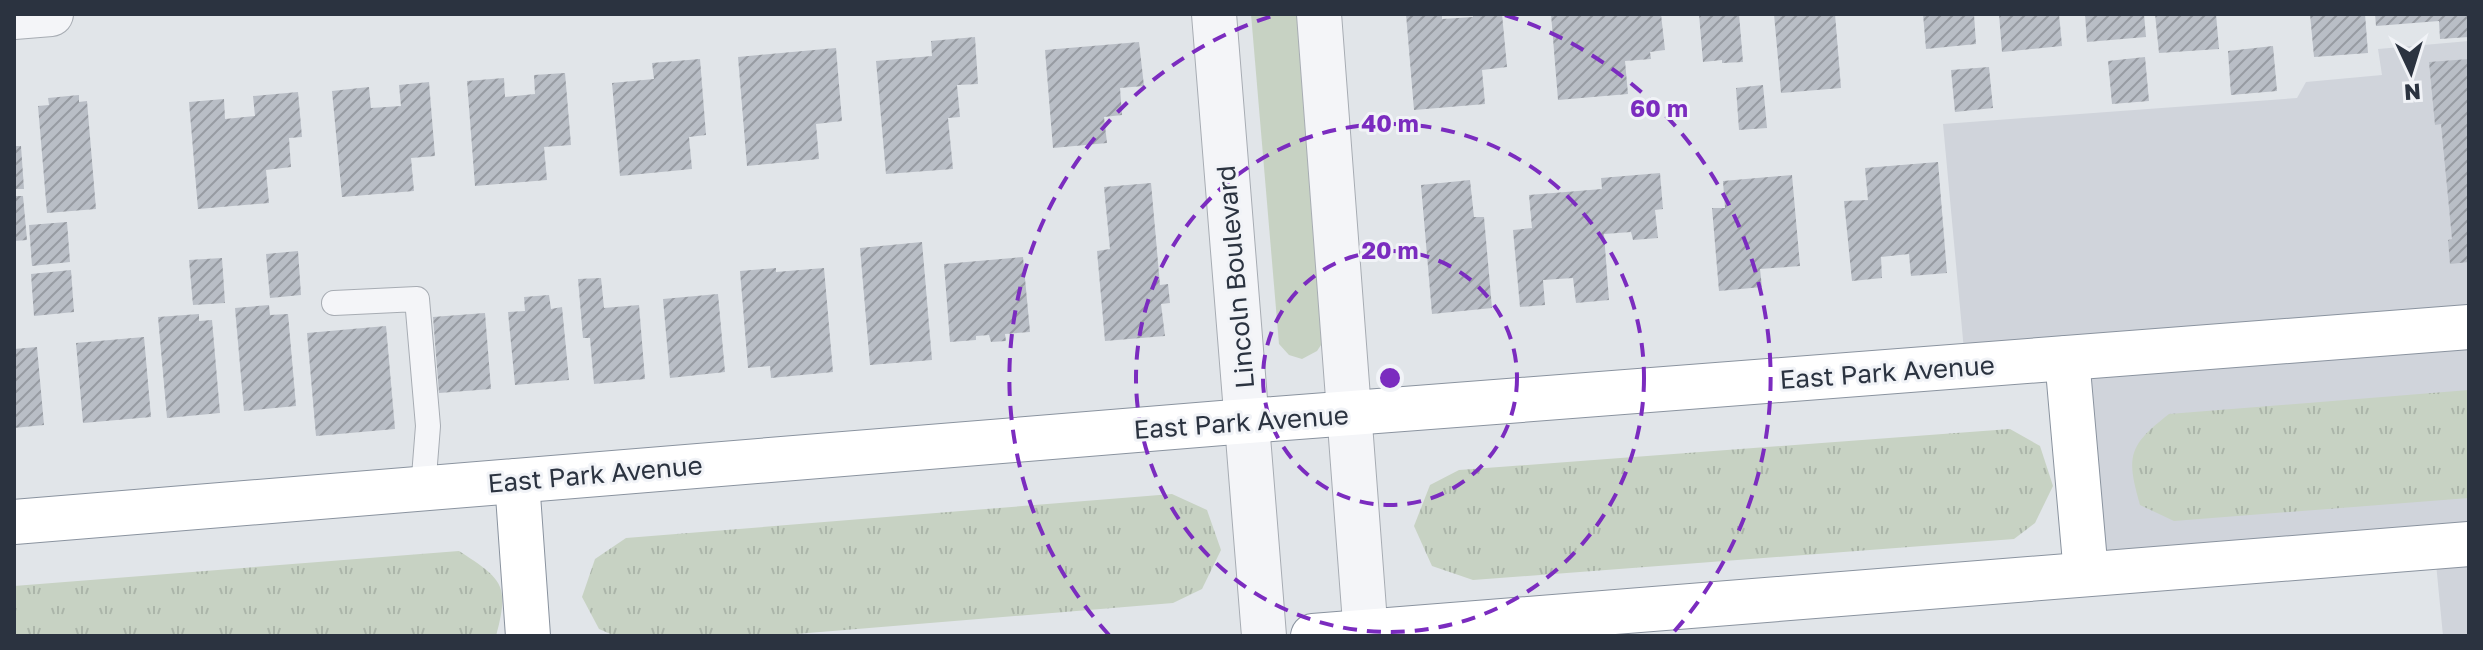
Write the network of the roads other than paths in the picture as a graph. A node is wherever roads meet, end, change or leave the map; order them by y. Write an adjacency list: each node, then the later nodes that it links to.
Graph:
1 (51, 14): 4 (street)
2 (1214, 14): 9 (street, Lincoln Boulevard)
3 (1319, 14): 8 (street)
4 (14, 17)
5 (334, 303): 11 (lane)
6 (2469, 327): 7 (highway, East Park Avenue)
7 (2067, 358): 8 (highway, East Park Avenue); 14 (highway)
8 (1349, 413): 9 (highway, East Park Avenue); 16 (street)
9 (1247, 421): 10 (highway, East Park Avenue); 18 (street, Lincoln Boulevard)
10 (517, 481): 11 (highway, East Park Avenue); 17 (highway)
11 (423, 489): 12 (highway, East Park Avenue)
12 (14, 522)
13 (2469, 544): 14 (highway)
14 (2086, 574): 15 (highway)
15 (1630, 623): 16 (highway)
16 (1366, 634): 19 (highway)
17 (528, 636)
18 (1264, 636)
19 (1313, 636)

